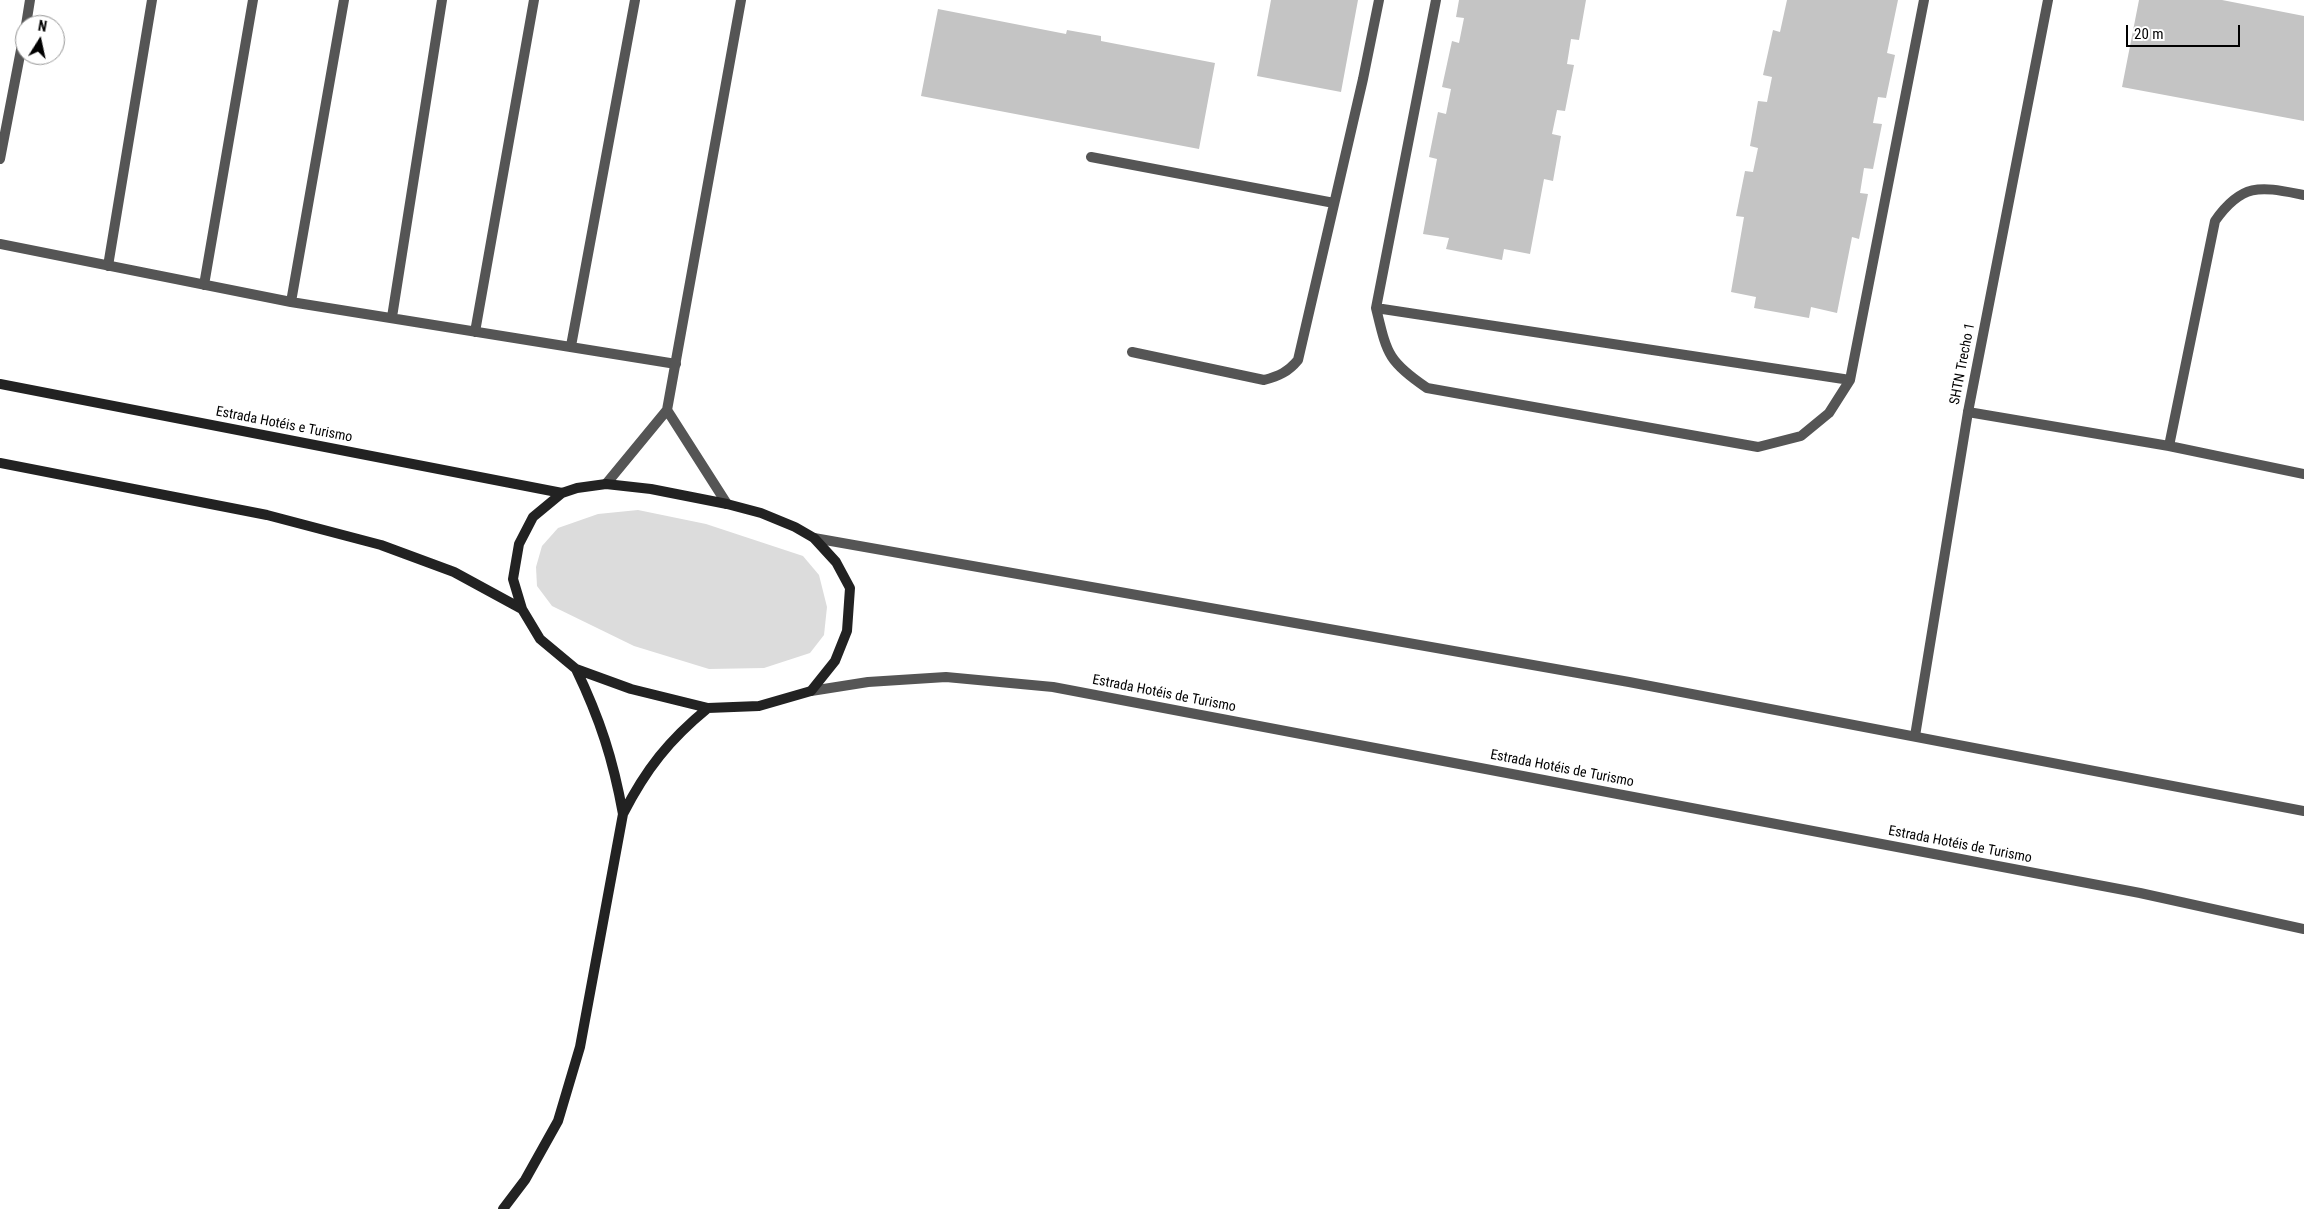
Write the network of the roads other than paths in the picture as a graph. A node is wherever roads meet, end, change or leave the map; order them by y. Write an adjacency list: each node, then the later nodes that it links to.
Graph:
1 (30, 0): 13 (street)
2 (152, 0): 20 (street)
3 (253, 0): 21 (street)
4 (344, 0): 22 (street)
5 (442, 0): 24 (street)
6 (534, 0): 25 (street)
7 (635, 0): 26 (street)
8 (741, 0): 28 (street)
9 (1378, 0): 18 (street)
10 (1436, 0): 23 (street)
11 (1924, 0): 29 (street)
12 (2048, 0): 32 (street, SHTN Trecho 1)
13 (27, 15)
14 (18, 65): 16 (street)
15 (1091, 158): 18 (street)
16 (0, 159)
17 (2304, 195): 33 (street)
18 (1334, 204): 27 (street)
19 (0, 244): 20 (street)
20 (108, 266): 21 (street)
21 (204, 285): 22 (street)
22 (291, 302): 24 (street)
23 (1376, 308): 29 (street); 29 (street)
24 (392, 317): 25 (street)
25 (475, 332): 26 (street)
26 (571, 346): 28 (street)
27 (1132, 352)
28 (676, 364): 31 (street)
29 (1850, 380)
30 (0, 384): 37 (main road, Estrada Hotéis e Turismo)
31 (667, 410): 36 (street); 38 (street)
32 (1968, 412): 33 (street); 44 (street, SHTN Trecho 1)
33 (2169, 446): 35 (street)
34 (0, 463): 40 (main road)
35 (2304, 474)
36 (606, 484): 37 (main road); 38 (main road)
37 (562, 493): 40 (main road)
38 (727, 504): 39 (main road)
39 (814, 538): 42 (main road); 44 (street)
40 (522, 609): 41 (main road)
41 (576, 669): 43 (main road); 46 (main road)
42 (811, 691): 43 (main road); 47 (street, Estrada Hotéis de Turismo)
43 (708, 708): 46 (main road)
44 (1915, 736): 45 (street)
45 (2304, 811)
46 (623, 814): 48 (main road)
47 (2304, 930)
48 (503, 1209)

